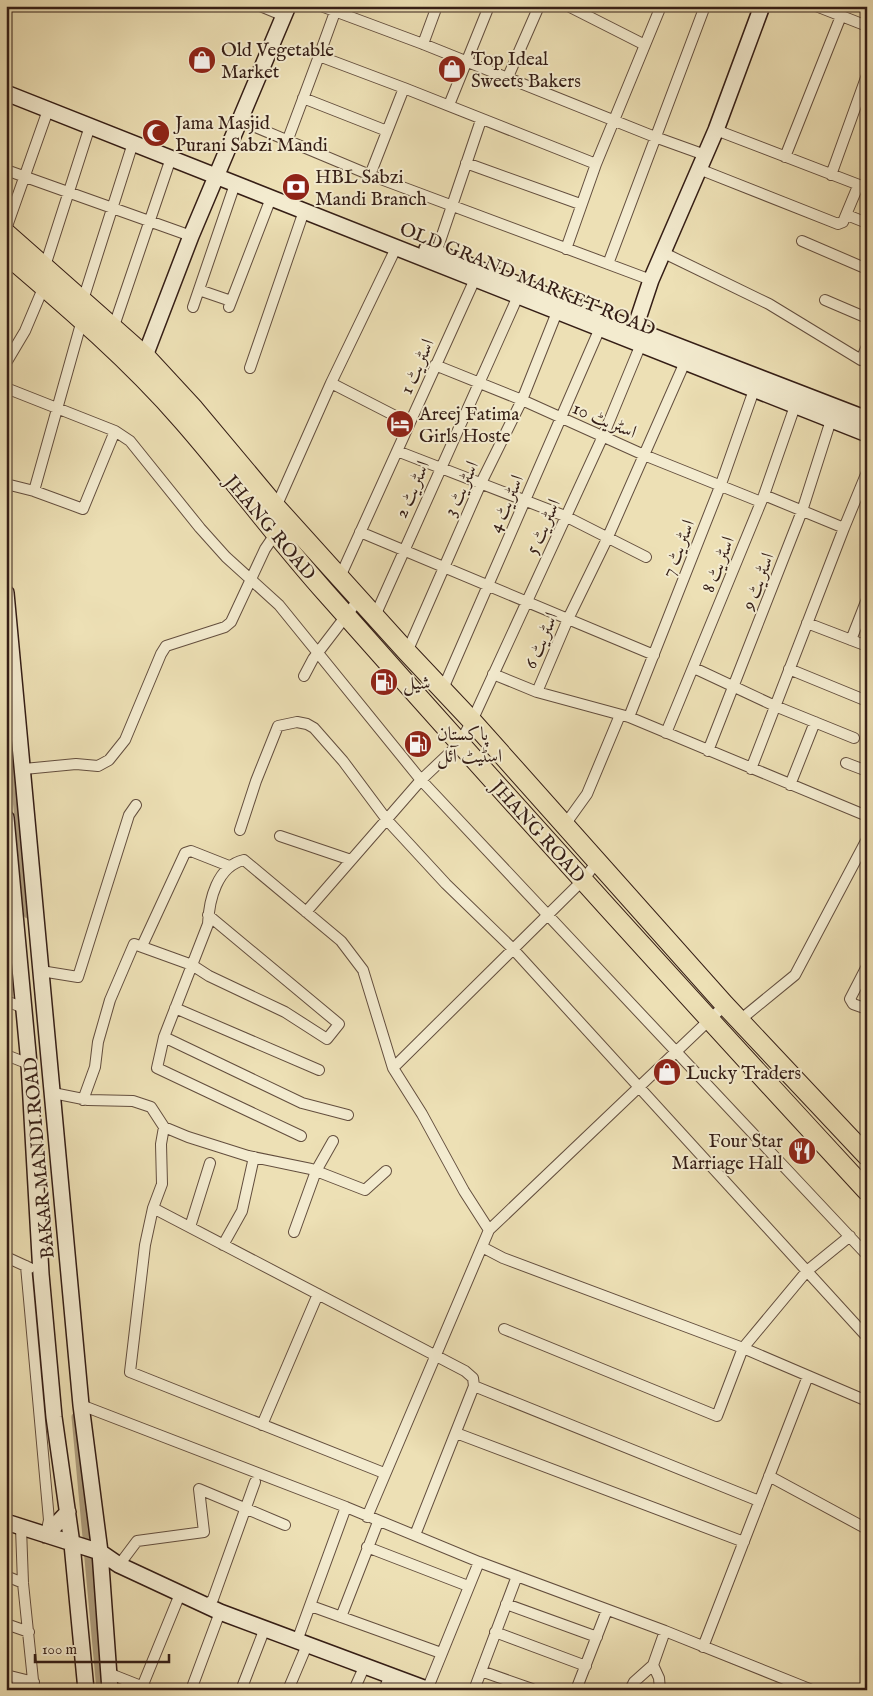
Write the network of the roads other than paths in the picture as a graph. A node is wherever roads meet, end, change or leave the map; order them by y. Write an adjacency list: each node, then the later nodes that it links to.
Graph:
1 (260, 6): 11 (street)
2 (321, 6): 12 (street)
3 (437, 6): 15 (street)
4 (489, 6): 18 (street)
5 (539, 6): 20 (street)
6 (568, 6): 16 (street)
7 (661, 6): 16 (street)
8 (705, 6): 33 (street)
9 (762, 6): 31 (street)
10 (816, 6): 13 (street)
11 (286, 11): 28 (street)
12 (335, 12): 15 (street); 17 (street)
13 (840, 16): 14 (street); 36 (street)
14 (867, 26)
15 (423, 44): 18 (street)
16 (646, 45): 29 (street)
17 (319, 56): 22 (street); 24 (street)
18 (467, 62): 20 (street); 25 (street)
19 (867, 75): 44 (street)
20 (507, 79): 29 (street)
21 (6, 85): 42 (street, OLD GRAND MARKET ROAD)
22 (404, 88): 25 (street); 32 (street)
23 (6, 93): 26 (street, OLD GRAND MARKET ROAD)
24 (303, 98): 32 (street); 34 (street)
25 (449, 105): 27 (street)
26 (48, 110): 30 (street, OLD GRAND MARKET ROAD); 45 (street)
27 (481, 120): 39 (street); 40 (street)
28 (241, 121): 34 (street); 42 (street)
29 (615, 121): 33 (street); 40 (street)
30 (90, 126): 35 (street, OLD GRAND MARKET ROAD); 48 (street)
31 (716, 130): 36 (street); 38 (street)
32 (387, 131): 43 (street)
33 (655, 137): 38 (street); 66 (street)
34 (288, 139): 43 (street)
35 (133, 143): 37 (street, OLD GRAND MARKET ROAD); 52 (street)
36 (786, 157): 44 (street)
37 (171, 158): 42 (street, OLD GRAND MARKET ROAD); 55 (street)
38 (702, 162): 54 (street); 63 (street)
39 (466, 163): 50 (street); 51 (street)
40 (596, 164): 50 (street)
41 (6, 170): 45 (street)
42 (219, 172): 46 (street, OLD GRAND MARKET ROAD); 59 (street); 65 (street, OLD GRAND MARKET ROAD)
43 (370, 175): 51 (street)
44 (831, 175): 47 (street)
45 (25, 176): 48 (street); 57 (street)
46 (235, 184): 49 (street, OLD GRAND MARKET ROAD); 72 (street)
47 (863, 187): 54 (street)
48 (69, 192): 52 (street); 67 (street)
49 (270, 198): 53 (street, OLD GRAND MARKET ROAD); 72 (street)
50 (580, 204): 62 (street)
51 (451, 206): 62 (street); 65 (street)
52 (113, 208): 55 (street); 74 (street)
53 (304, 211): 61 (street, OLD GRAND MARKET ROAD); 89 (street)
54 (847, 215): 56 (street)
55 (149, 222): 59 (street); 80 (street)
56 (867, 223)
57 (6, 229)
58 (6, 233): 67 (highway, JHANG ROAD)
59 (191, 236): 84 (street)
60 (802, 241): 68 (street)
61 (396, 248): 65 (street, OLD GRAND MARKET ROAD); 91 (street)
62 (566, 248): 66 (street)
63 (664, 253): 70 (street); 85 (street)
64 (6, 254): 71 (highway, JHANG ROAD)
65 (435, 257): 69 (street, OLD GRAND MARKET ROAD); 82 (street, OLD GRAND MARKET ROAD)
66 (608, 264): 70 (street)
67 (45, 266): 74 (highway, JHANG ROAD)
68 (867, 269)
69 (475, 279): 73 (street, OLD GRAND MARKET ROAD); 88 (street, اسٹریٹ 1)
70 (651, 280): 82 (street)
71 (44, 286): 79 (highway, JHANG ROAD); 87 (street)
72 (199, 290): 76 (street)
73 (518, 296): 77 (street, OLD GRAND MARKET ROAD); 90 (street, اسٹریٹ 2)
74 (83, 300): 80 (highway, JHANG ROAD)
75 (825, 300): 78 (street)
76 (194, 307)
77 (557, 312): 81 (street, OLD GRAND MARKET ROAD); 94 (street, اسٹریٹ 3)
78 (867, 318)
79 (82, 320): 96 (street); 116 (highway, JHANG ROAD)
80 (114, 326): 84 (highway, JHANG ROAD)
81 (600, 328): 82 (street, OLD GRAND MARKET ROAD); 98 (street, اسٹریٹ 4)
82 (636, 338): 86 (street, OLD GRAND MARKET ROAD); 97 (street, OLD GRAND MARKET ROAD); 103 (street, اسٹریٹ 5)
83 (867, 346): 85 (street)
84 (145, 356): 116 (highway, JHANG ROAD)
85 (864, 361)
86 (685, 362): 93 (street, OLD GRAND MARKET ROAD); 105 (street, اسٹریٹ 6)
87 (6, 363)
88 (435, 365): 90 (street, اسٹریٹ 10); 100 (street, اسٹریٹ 1)
89 (250, 368)
90 (478, 382): 94 (street, اسٹریٹ 10); 106 (street, اسٹریٹ 2)
91 (330, 383): 100 (street); 116 (street)
92 (6, 388): 96 (street)
93 (754, 390): 95 (street, OLD GRAND MARKET ROAD); 110 (street, اسٹریٹ 7)
94 (522, 400): 98 (street, اسٹریٹ 10); 109 (street, اسٹریٹ 3)
95 (795, 406): 99 (street, OLD GRAND MARKET ROAD); 112 (street, اسٹریٹ 8)
96 (59, 409): 101 (street); 111 (street)
97 (867, 419)
98 (562, 420): 103 (street, اسٹریٹ 10); 113 (street, اسٹریٹ 4)
99 (831, 420): 102 (street, OLD GRAND MARKET ROAD); 114 (street, اسٹریٹ 9)
100 (409, 423): 104 (street, اسٹریٹ 1)
101 (115, 430): 111 (street); 124 (street)
102 (867, 434)
103 (602, 436): 105 (street, اسٹریٹ 10); 115 (street, اسٹریٹ 5)
104 (396, 451): 106 (street); 118 (street, اسٹریٹ 1)
105 (644, 455): 110 (street, اسٹریٹ 10); 119 (street, اسٹریٹ 6)
106 (440, 468): 109 (street); 120 (street, اسٹریٹ 2)
107 (867, 472): 117 (street)
108 (6, 484): 111 (street)
109 (481, 484): 113 (street); 122 (street, اسٹریٹ 3)
110 (721, 484): 112 (street, اسٹریٹ 10); 138 (street, اسٹریٹ 7)
111 (34, 491)
112 (762, 499): 114 (street, اسٹریٹ 10); 139 (street, اسٹریٹ 8)
113 (525, 500): 115 (street); 125 (street, اسٹریٹ 4)
114 (802, 510): 117 (street, اسٹریٹ 10); 143 (street, اسٹریٹ 9)
115 (565, 516): 119 (street); 129 (street, اسٹریٹ 5)
116 (280, 520): 123 (highway, JHANG ROAD); 124 (street); 130 (highway, JHANG ROAD)
117 (844, 528): 133 (street)
118 (360, 532): 120 (street); 123 (street, اسٹریٹ 1)
119 (607, 539): 121 (street); 132 (street, اسٹریٹ 6)
120 (403, 550): 122 (street); 131 (street, اسٹریٹ 2)
121 (646, 557)
122 (444, 567): 125 (street); 136 (street, اسٹریٹ 3)
123 (340, 578): 127 (highway, JHANG ROAD)
124 (251, 579): 137 (street); 156 (street)
125 (488, 585): 129 (street); 144 (street, اسٹریٹ 4)
126 (6, 593): 156 (street, BAKAR MANDI ROAD)
127 (360, 598): 130 (street); 131 (highway, JHANG ROAD)
128 (867, 599): 134 (street)
129 (526, 601): 132 (street); 141 (street, اسٹریٹ 5)
130 (346, 615): 137 (street); 153 (highway, JHANG ROAD)
131 (374, 616): 136 (highway, JHANG ROAD)
132 (568, 619): 138 (street); 145 (street, اسٹریٹ 6)
133 (807, 623): 134 (street); 140 (street)
134 (851, 640): 135 (street)
135 (867, 646)
136 (407, 652): 144 (highway, JHANG ROAD)
137 (318, 654): 142 (street); 159 (street)
138 (654, 655): 148 (street, اسٹریٹ 7)
139 (694, 668): 143 (street); 151 (street, اسٹریٹ 8)
140 (789, 669): 146 (street); 147 (street)
141 (493, 674): 145 (street); 149 (street, اسٹریٹ 5)
142 (304, 676)
143 (735, 687): 147 (street); 154 (street, اسٹریٹ 9)
144 (442, 691): 149 (highway, JHANG ROAD)
145 (537, 692): 148 (street, اسٹریٹ 6)
146 (867, 701)
147 (774, 706): 150 (street); 157 (street)
148 (624, 716): 151 (street, اسٹریٹ 6); 165 (street, اسٹریٹ 7)
149 (472, 722): 153 (street, اسٹریٹ 5); 165 (highway, JHANG ROAD)
150 (815, 722): 152 (street); 160 (street)
151 (666, 733): 154 (street, اسٹریٹ 6)
152 (854, 738)
153 (459, 744): 159 (street, اسٹریٹ 5); 172 (highway, JHANG ROAD)
154 (708, 751): 157 (street, اسٹریٹ 6)
155 (846, 763): 158 (street)
156 (24, 769): 177 (street, BAKAR MANDI ROAD)
157 (751, 769): 160 (street, اسٹریٹ 6)
158 (867, 771)
159 (421, 780): 164 (street, اسٹریٹ 5); 175 (street)
160 (790, 785): 162 (street, اسٹریٹ 6)
161 (136, 805): 184 (street)
162 (867, 816)
163 (6, 818): 173 (street, BAKAR MANDI ROAD)
164 (387, 820): 166 (street); 169 (street, اسٹریٹ 5); 180 (street)
165 (564, 826): 170 (highway, JHANG ROAD)
166 (240, 830)
167 (280, 836): 169 (street)
168 (867, 839): 191 (street)
169 (351, 860): 174 (street, اسٹریٹ 5)
170 (598, 862): 172 (street); 186 (highway, JHANG ROAD)
171 (229, 866): 174 (street); 176 (street); 179 (street)
172 (583, 880): 175 (street); 190 (highway, JHANG ROAD)
173 (10, 903): 178 (street, BAKAR MANDI ROAD)
174 (306, 912): 196 (street)
175 (548, 913): 180 (street); 193 (street)
176 (208, 915): 182 (street); 182 (street)
177 (37, 921): 178 (street); 184 (street, BAKAR MANDI ROAD)
178 (16, 923): 181 (street, BAKAR MANDI ROAD)
179 (142, 946): 182 (street); 200 (street)
180 (513, 949): 196 (street); 198 (street)
181 (12, 954): 187 (street, BAKAR MANDI ROAD)
182 (192, 965): 188 (street)
183 (867, 966): 189 (street)
184 (41, 971): 199 (street, BAKAR MANDI ROAD)
185 (6, 1001): 187 (street)
186 (725, 1005): 190 (street); 191 (highway, JHANG ROAD)
187 (24, 1008): 195 (street, BAKAR MANDI ROAD)
188 (175, 1008): 192 (street); 197 (street)
189 (867, 1009)
190 (709, 1020): 193 (street); 210 (highway, JHANG ROAD)
191 (740, 1020): 205 (highway, JHANG ROAD)
192 (164, 1037): 201 (street); 203 (street)
193 (676, 1051): 198 (street); 215 (street)
194 (6, 1055): 195 (street)
195 (29, 1064): 222 (street, BAKAR MANDI ROAD)
196 (393, 1068): 213 (street)
197 (319, 1070)
198 (639, 1086): 213 (street); 221 (street)
199 (53, 1093): 200 (street); 231 (street, BAKAR MANDI ROAD)
200 (83, 1100): 202 (street)
201 (348, 1115)
202 (164, 1127): 206 (street); 211 (street)
203 (301, 1136)
204 (333, 1141): 209 (street)
205 (867, 1156)
206 (254, 1157): 209 (street); 216 (street)
207 (210, 1163): 212 (street)
208 (386, 1171): 209 (street)
209 (316, 1172): 214 (street)
210 (867, 1190)
211 (153, 1208): 212 (street); 232 (street)
212 (190, 1227): 216 (street)
213 (489, 1230): 217 (street)
214 (294, 1232)
215 (850, 1236): 218 (street); 221 (street)
216 (224, 1245): 223 (street)
217 (482, 1247): 226 (street); 227 (street)
218 (867, 1254)
219 (6, 1257): 220 (street)
220 (26, 1266): 222 (street); 247 (street)
221 (807, 1271): 225 (street); 226 (street)
222 (41, 1274): 240 (street, BAKAR MANDI ROAD)
223 (318, 1294): 227 (street); 232 (street)
224 (504, 1328): 226 (street)
225 (867, 1337)
226 (743, 1348): 228 (street)
227 (435, 1355): 229 (street); 234 (street)
228 (808, 1376): 230 (street); 235 (street)
229 (474, 1386): 233 (street); 237 (street)
230 (867, 1400)
231 (81, 1405): 238 (street); 251 (street, BAKAR MANDI ROAD)
232 (262, 1425): 234 (street)
233 (456, 1432): 248 (street); 249 (street)
234 (384, 1473): 241 (street)
235 (769, 1476): 237 (street); 246 (street)
236 (255, 1482): 239 (street)
237 (760, 1501): 249 (street)
238 (346, 1507): 241 (street); 261 (street)
239 (246, 1508): 244 (street); 253 (street); 260 (street)
240 (68, 1512): 247 (street); 251 (street, BAKAR MANDI ROAD)
241 (367, 1517): 243 (street)
242 (6, 1522): 245 (street)
243 (378, 1522): 248 (street); 250 (street)
244 (285, 1525)
245 (22, 1528): 247 (street); 256 (street)
246 (867, 1529)
247 (46, 1535): 251 (street)
248 (416, 1535): 252 (street)
249 (744, 1542): 272 (street)
250 (367, 1547): 257 (street); 264 (street)
251 (88, 1548): 253 (street); 278 (street, BAKAR MANDI ROAD); 287 (street, BAKAR MANDI ROAD)
252 (478, 1562): 255 (street); 257 (street)
253 (119, 1565): 258 (street)
254 (6, 1576): 256 (street)
255 (517, 1576): 259 (street); 262 (street)
256 (23, 1583): 268 (street)
257 (468, 1586): 273 (street)
258 (180, 1594): 260 (street); 283 (street)
259 (506, 1604): 269 (street); 270 (street)
260 (206, 1606): 263 (street)
261 (312, 1606): 264 (street); 271 (street)
262 (607, 1610): 267 (street); 270 (street)
263 (220, 1612): 266 (street); 289 (street)
264 (341, 1617): 273 (street)
265 (6, 1624): 268 (street)
266 (265, 1628): 271 (street); 290 (street)
267 (665, 1631): 272 (street); 275 (street)
268 (28, 1632): 282 (street)
269 (495, 1632): 276 (street); 277 (street)
270 (597, 1637): 276 (street)
271 (302, 1643): 274 (street); 291 (street)
272 (702, 1646): 298 (street)
273 (441, 1653): 284 (street)
274 (365, 1665): 280 (street); 292 (street)
275 (653, 1665): 296 (street); 297 (street)
276 (586, 1666): 295 (street)
277 (481, 1671): 285 (street); 294 (street)
278 (108, 1674): 283 (street); 288 (street, BAKAR MANDI ROAD)
279 (6, 1675): 281 (street)
280 (390, 1675): 284 (street); 293 (street)
281 (19, 1680): 282 (street); 286 (street)
282 (34, 1686)
283 (147, 1689)
284 (428, 1689)
285 (532, 1689)
286 (15, 1690)
287 (86, 1690)
288 (110, 1690)
289 (191, 1690)
290 (241, 1690)
291 (288, 1690)
292 (354, 1690)
293 (384, 1690)
294 (474, 1690)
295 (576, 1690)
296 (630, 1690)
297 (660, 1690)
298 (812, 1690)

